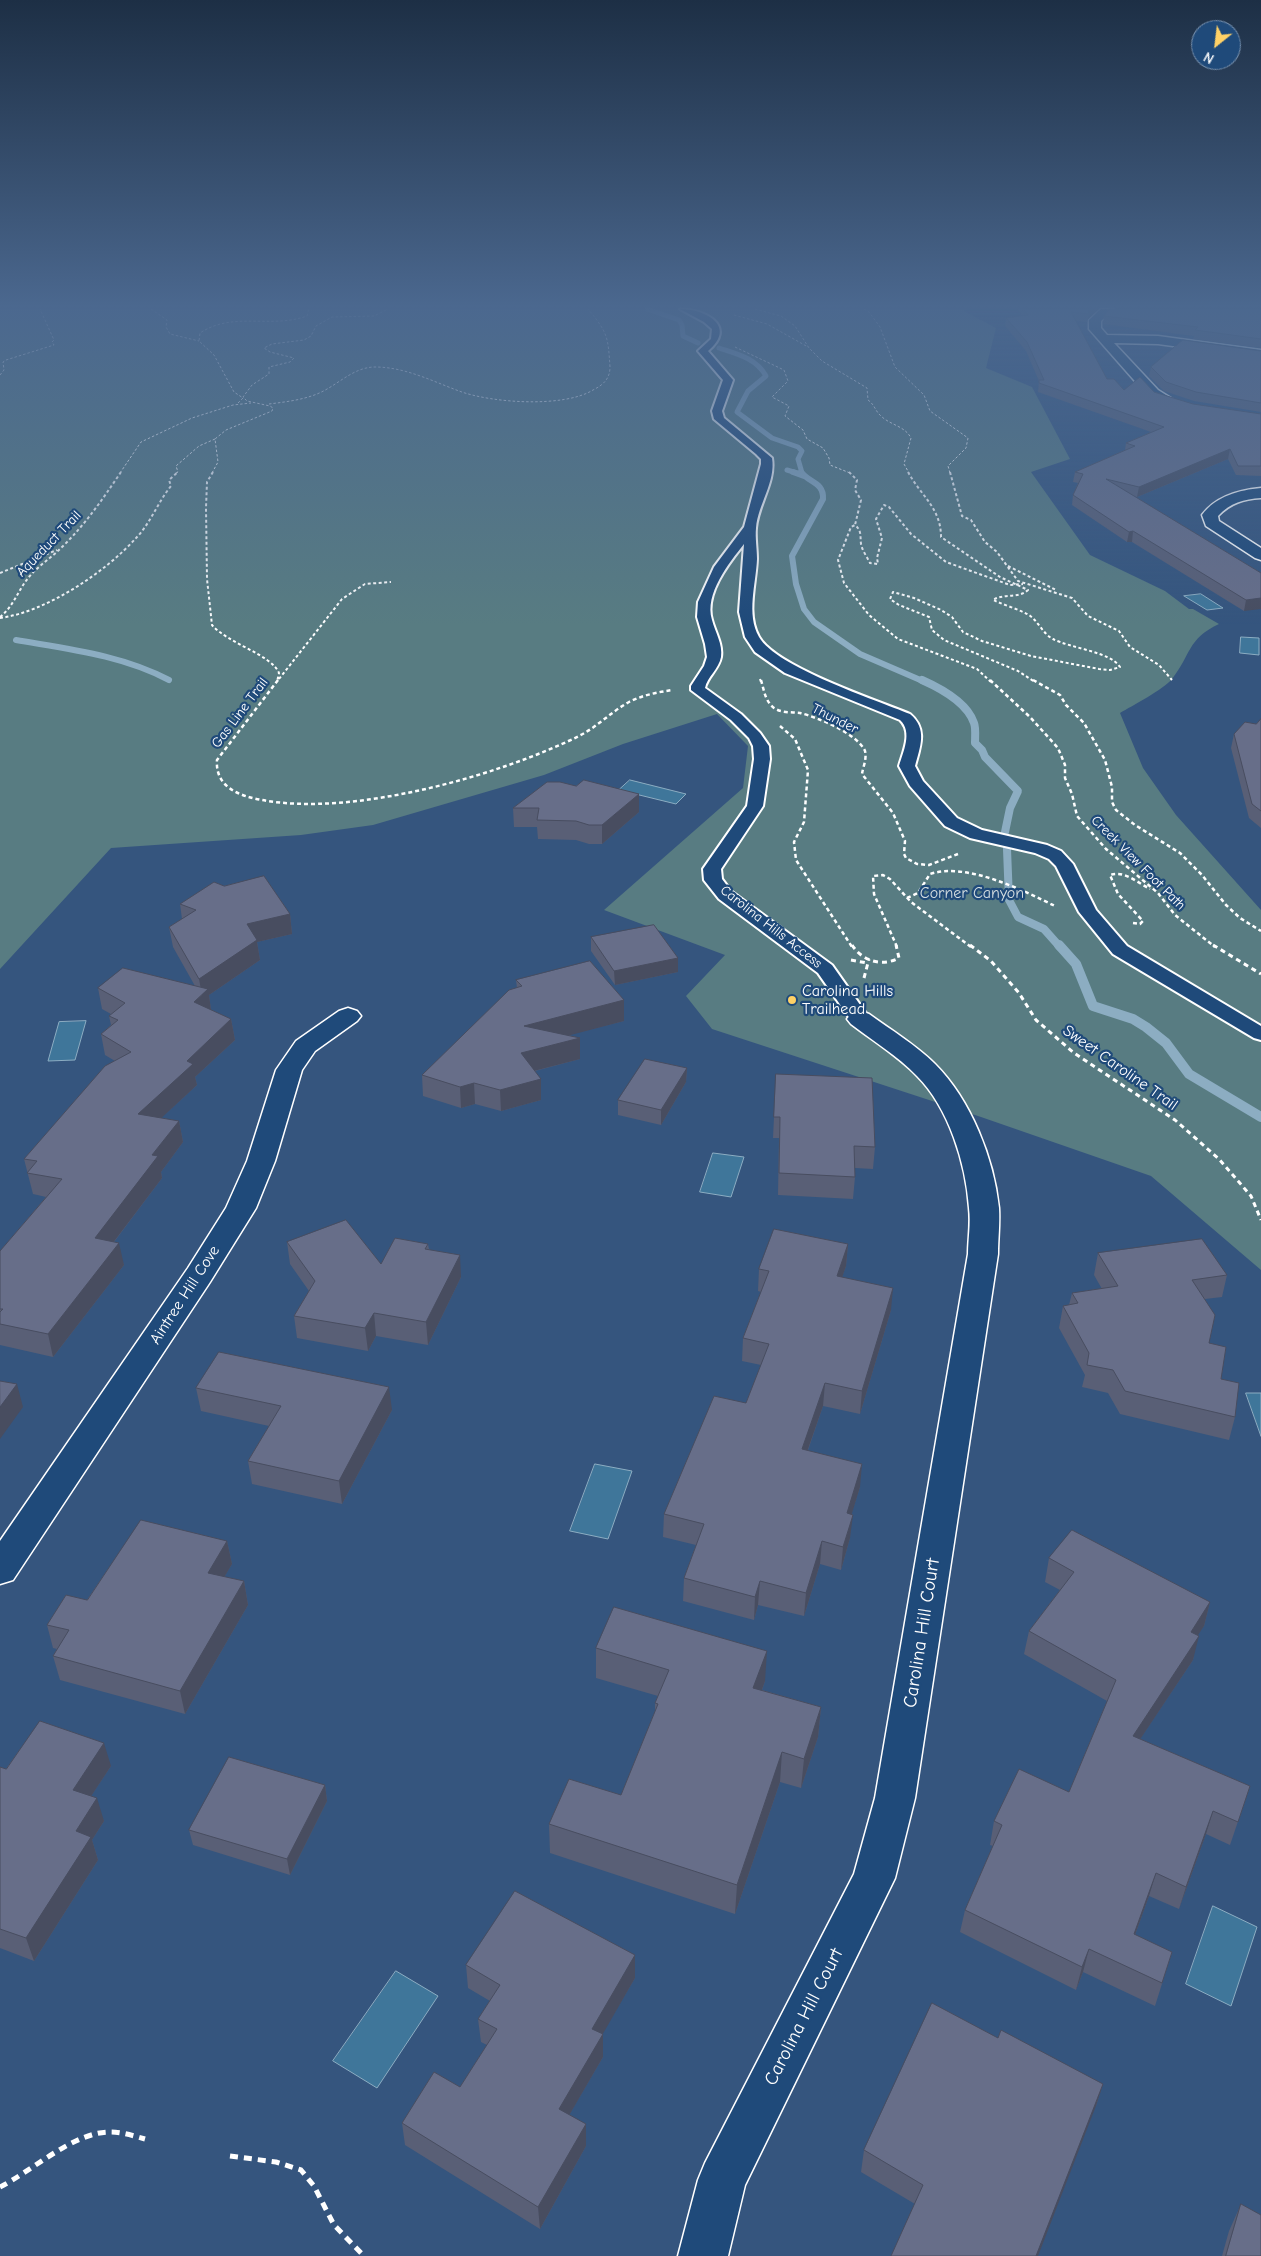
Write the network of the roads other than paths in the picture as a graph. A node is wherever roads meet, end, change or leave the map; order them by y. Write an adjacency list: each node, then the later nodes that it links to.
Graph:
1 (718, 414): 3 (lane)
2 (1261, 493): 4 (street)
3 (750, 528): 6 (lane, Carolina Hills Access); 7 (lane)
4 (1258, 553)
5 (348, 1016): 8 (street, Aintree Hill Cove)
6 (860, 1019): 9 (street, Carolina Hill Court)
7 (1261, 1034)
8 (0, 1570)
9 (703, 2256)

